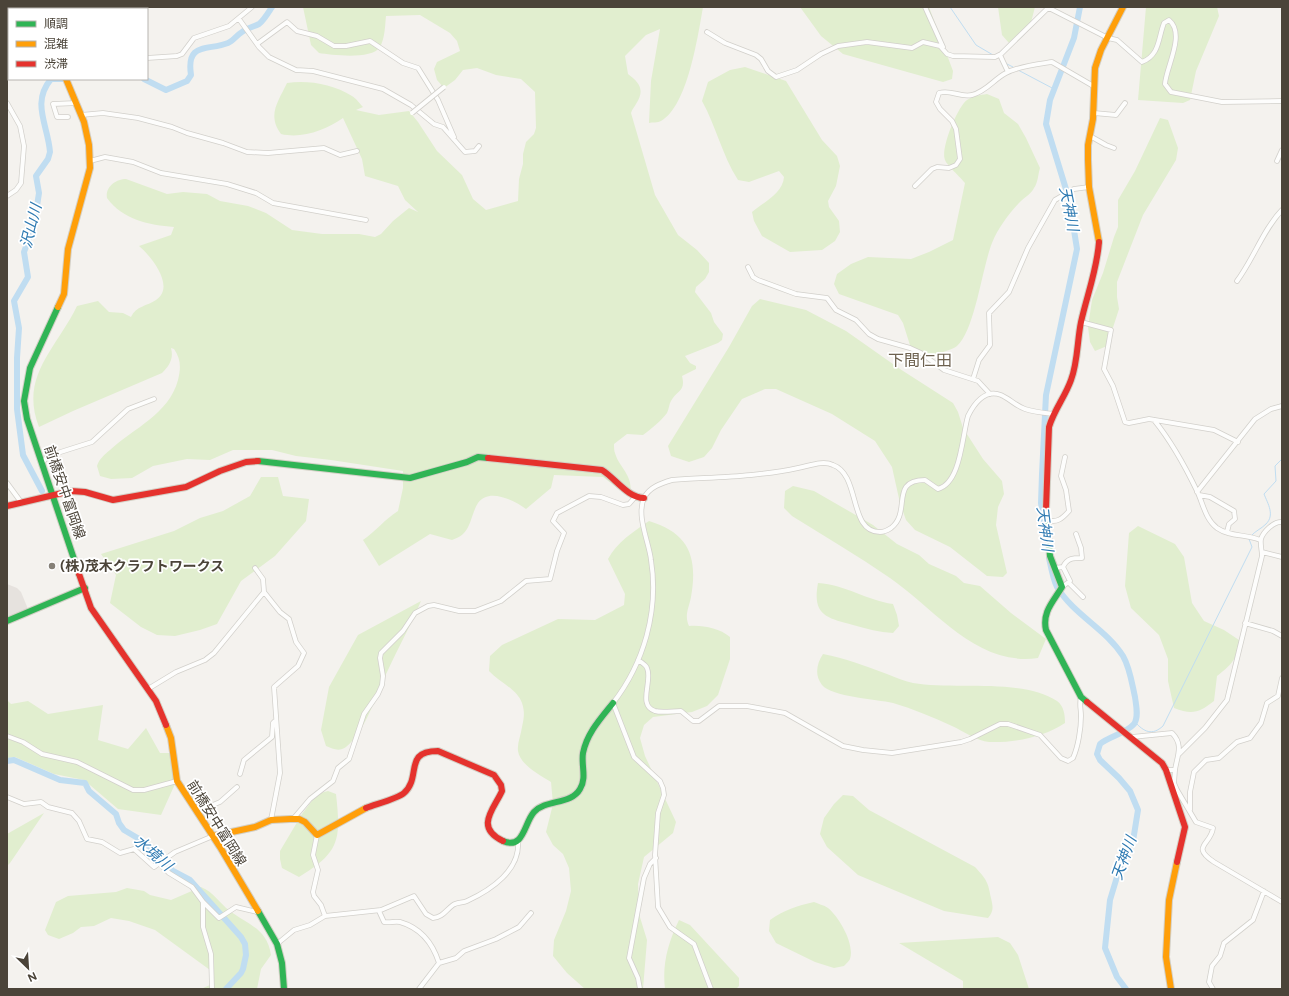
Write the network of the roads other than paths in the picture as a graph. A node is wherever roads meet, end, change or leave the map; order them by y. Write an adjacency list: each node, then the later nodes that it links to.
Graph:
1 (252, 7): 5 (street)
2 (925, 7): 9 (street)
3 (1047, 7): 7 (street); 10 (street)
4 (1123, 7): 7 (street)
5 (239, 19): 8 (street); 11 (street)
6 (707, 32): 9 (street)
7 (1108, 38): 15 (street); 16 (street)
8 (257, 44): 25 (street); 25 (street)
9 (944, 50): 10 (street)
10 (1000, 55): 12 (street)
11 (148, 58)
12 (1008, 72): 15 (street); 32 (street)
13 (67, 81): 18 (street, 前橋安中富岡線)
14 (444, 87): 20 (street, bridge)
15 (1095, 87): 21 (street)
16 (1282, 101)
17 (7, 102): 34 (street)
18 (77, 103): 22 (street, 前橋安中富岡線); 23 (street)
19 (1125, 103): 21 (street)
20 (412, 113)
21 (1094, 113): 24 (street)
22 (81, 115): 29 (street); 30 (street, 前橋安中富岡線)
23 (68, 117)
24 (1090, 136): 27 (street); 33 (street)
25 (457, 144): 26 (street)
26 (479, 146)
27 (1114, 148)
28 (1282, 150): 31 (street)
29 (357, 151)
30 (90, 161): 36 (street); 48 (street, 前橋安中富岡線)
31 (1277, 161)
32 (915, 186)
33 (1089, 187): 39 (street); 40 (street)
34 (7, 196)
35 (1282, 210): 38 (street)
36 (366, 220)
37 (748, 267): 40 (street)
38 (1238, 281)
39 (1081, 322): 44 (street); 45 (street)
40 (973, 379): 41 (street)
41 (990, 394): 44 (street); 53 (street)
42 (154, 399): 48 (street)
43 (1282, 406): 46 (street)
44 (1051, 414): 56 (street)
45 (1154, 420): 46 (street); 50 (street)
46 (1238, 442): 50 (street)
47 (1065, 457): 56 (street)
48 (43, 462): 51 (street, 前橋安中富岡線)
49 (7, 483): 54 (street)
50 (1198, 494): 58 (street); 58 (street)
51 (54, 495): 52 (street); 54 (street); 67 (street, 前橋安中富岡線)
52 (636, 496): 53 (street); 91 (street)
53 (644, 498): 74 (street)
54 (21, 502): 55 (street)
55 (7, 506)
56 (1047, 520): 65 (street)
57 (1282, 522): 60 (street)
58 (1227, 532): 60 (street)
59 (1076, 534): 63 (street)
60 (1260, 540): 61 (street)
61 (1262, 552): 62 (street); 72 (street)
62 (1282, 557)
63 (1063, 567): 65 (street); 66 (street)
64 (255, 568): 69 (street)
65 (1055, 568): 68 (street)
66 (1069, 583): 68 (street); 70 (street)
67 (85, 588): 71 (street); 76 (street, 前橋安中富岡線)
68 (1061, 590): 77 (street)
69 (264, 592): 76 (street); 79 (street)
70 (1083, 597)
71 (7, 621)
72 (1245, 623): 73 (street); 82 (street)
73 (1282, 636)
74 (638, 660): 77 (street); 78 (street)
75 (1282, 678): 90 (street)
76 (148, 688): 86 (street, 前橋安中富岡線)
77 (1081, 697): 81 (street)
78 (612, 703): 95 (street); 96 (street)
79 (276, 721): 85 (street); 92 (street)
80 (7, 736): 86 (street)
81 (1130, 736): 82 (street); 83 (street)
82 (1179, 754): 84 (street)
83 (1166, 770): 84 (street); 112 (street)
84 (1175, 770): 90 (street)
85 (240, 774)
86 (176, 781): 89 (street, 前橋安中富岡線)
87 (237, 787): 89 (street)
88 (7, 797): 97 (street)
89 (193, 807): 94 (street, 前橋安中富岡線)
90 (1190, 812): 98 (street)
91 (293, 819): 92 (street); 93 (street)
92 (271, 820): 94 (street)
93 (317, 835): 95 (street); 104 (street)
94 (213, 836): 97 (street); 102 (street, 前橋安中富岡線)
95 (518, 840): 101 (street)
96 (656, 858): 110 (street); 111 (street)
97 (160, 864): 99 (street)
98 (1264, 891): 100 (street); 113 (street)
99 (203, 902): 102 (street); 107 (street)
100 (1282, 902)
101 (379, 911): 104 (street); 106 (street)
102 (257, 912): 105 (street, 前橋安中富岡線)
103 (531, 913): 106 (street)
104 (325, 916): 105 (street)
105 (277, 944): 108 (street, 前橋安中富岡線)
106 (439, 963): 109 (street)
107 (212, 989)
108 (284, 989)
109 (419, 989)
110 (640, 989)
111 (712, 989)
112 (1171, 989)
113 (1213, 989)

